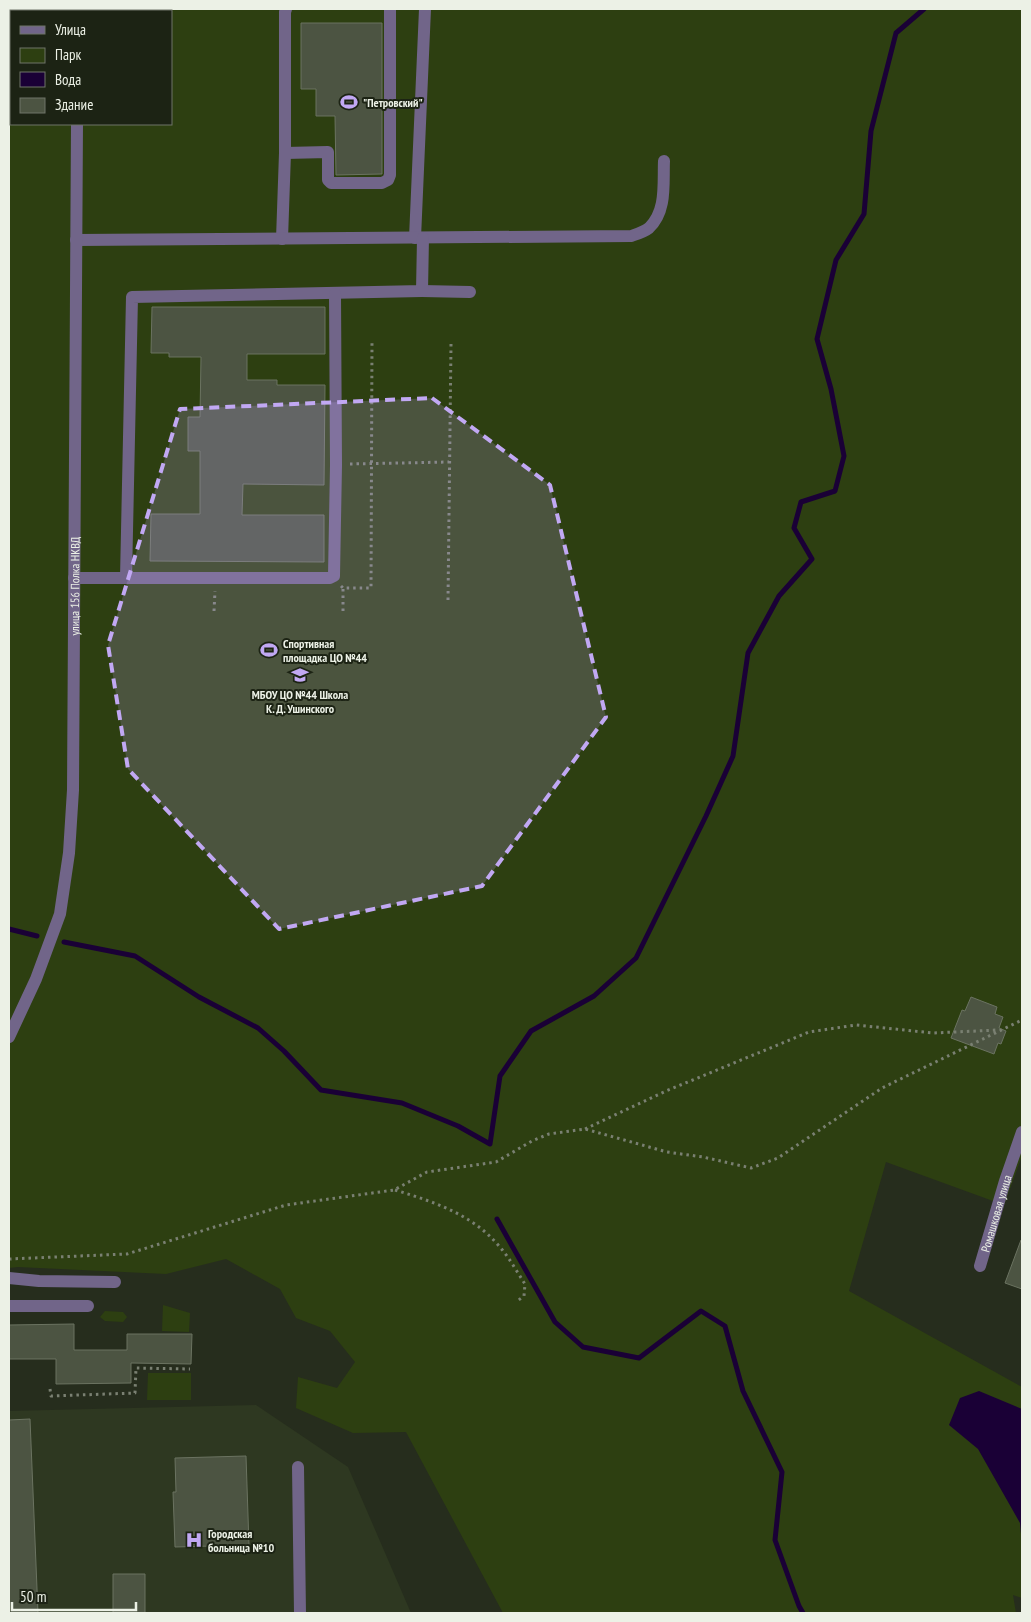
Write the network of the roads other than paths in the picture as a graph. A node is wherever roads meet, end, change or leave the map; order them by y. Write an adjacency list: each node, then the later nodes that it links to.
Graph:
1 (286, 9): 5 (street)
2 (390, 9): 5 (street)
3 (425, 9): 7 (street)
4 (77, 125): 9 (street, улица 156 Полка НКВД)
5 (285, 153): 8 (street)
6 (664, 161): 7 (street)
7 (419, 238): 8 (street); 10 (street)
8 (282, 239): 9 (street)
9 (76, 240): 13 (street, улица 156 Полка НКВД)
10 (422, 291): 11 (street); 12 (street)
11 (470, 292)
12 (335, 294): 14 (street); 14 (street)
13 (74, 578): 14 (street); 15 (street, улица 156 Полка НКВД)
14 (126, 578)
15 (9, 1037)
16 (1022, 1132): 17 (street, Ромашковая улица)
17 (980, 1266)
18 (9, 1278): 19 (street)
19 (115, 1282)
20 (9, 1306): 21 (street)
21 (88, 1306)
22 (298, 1467): 23 (street)
23 (300, 1613)

